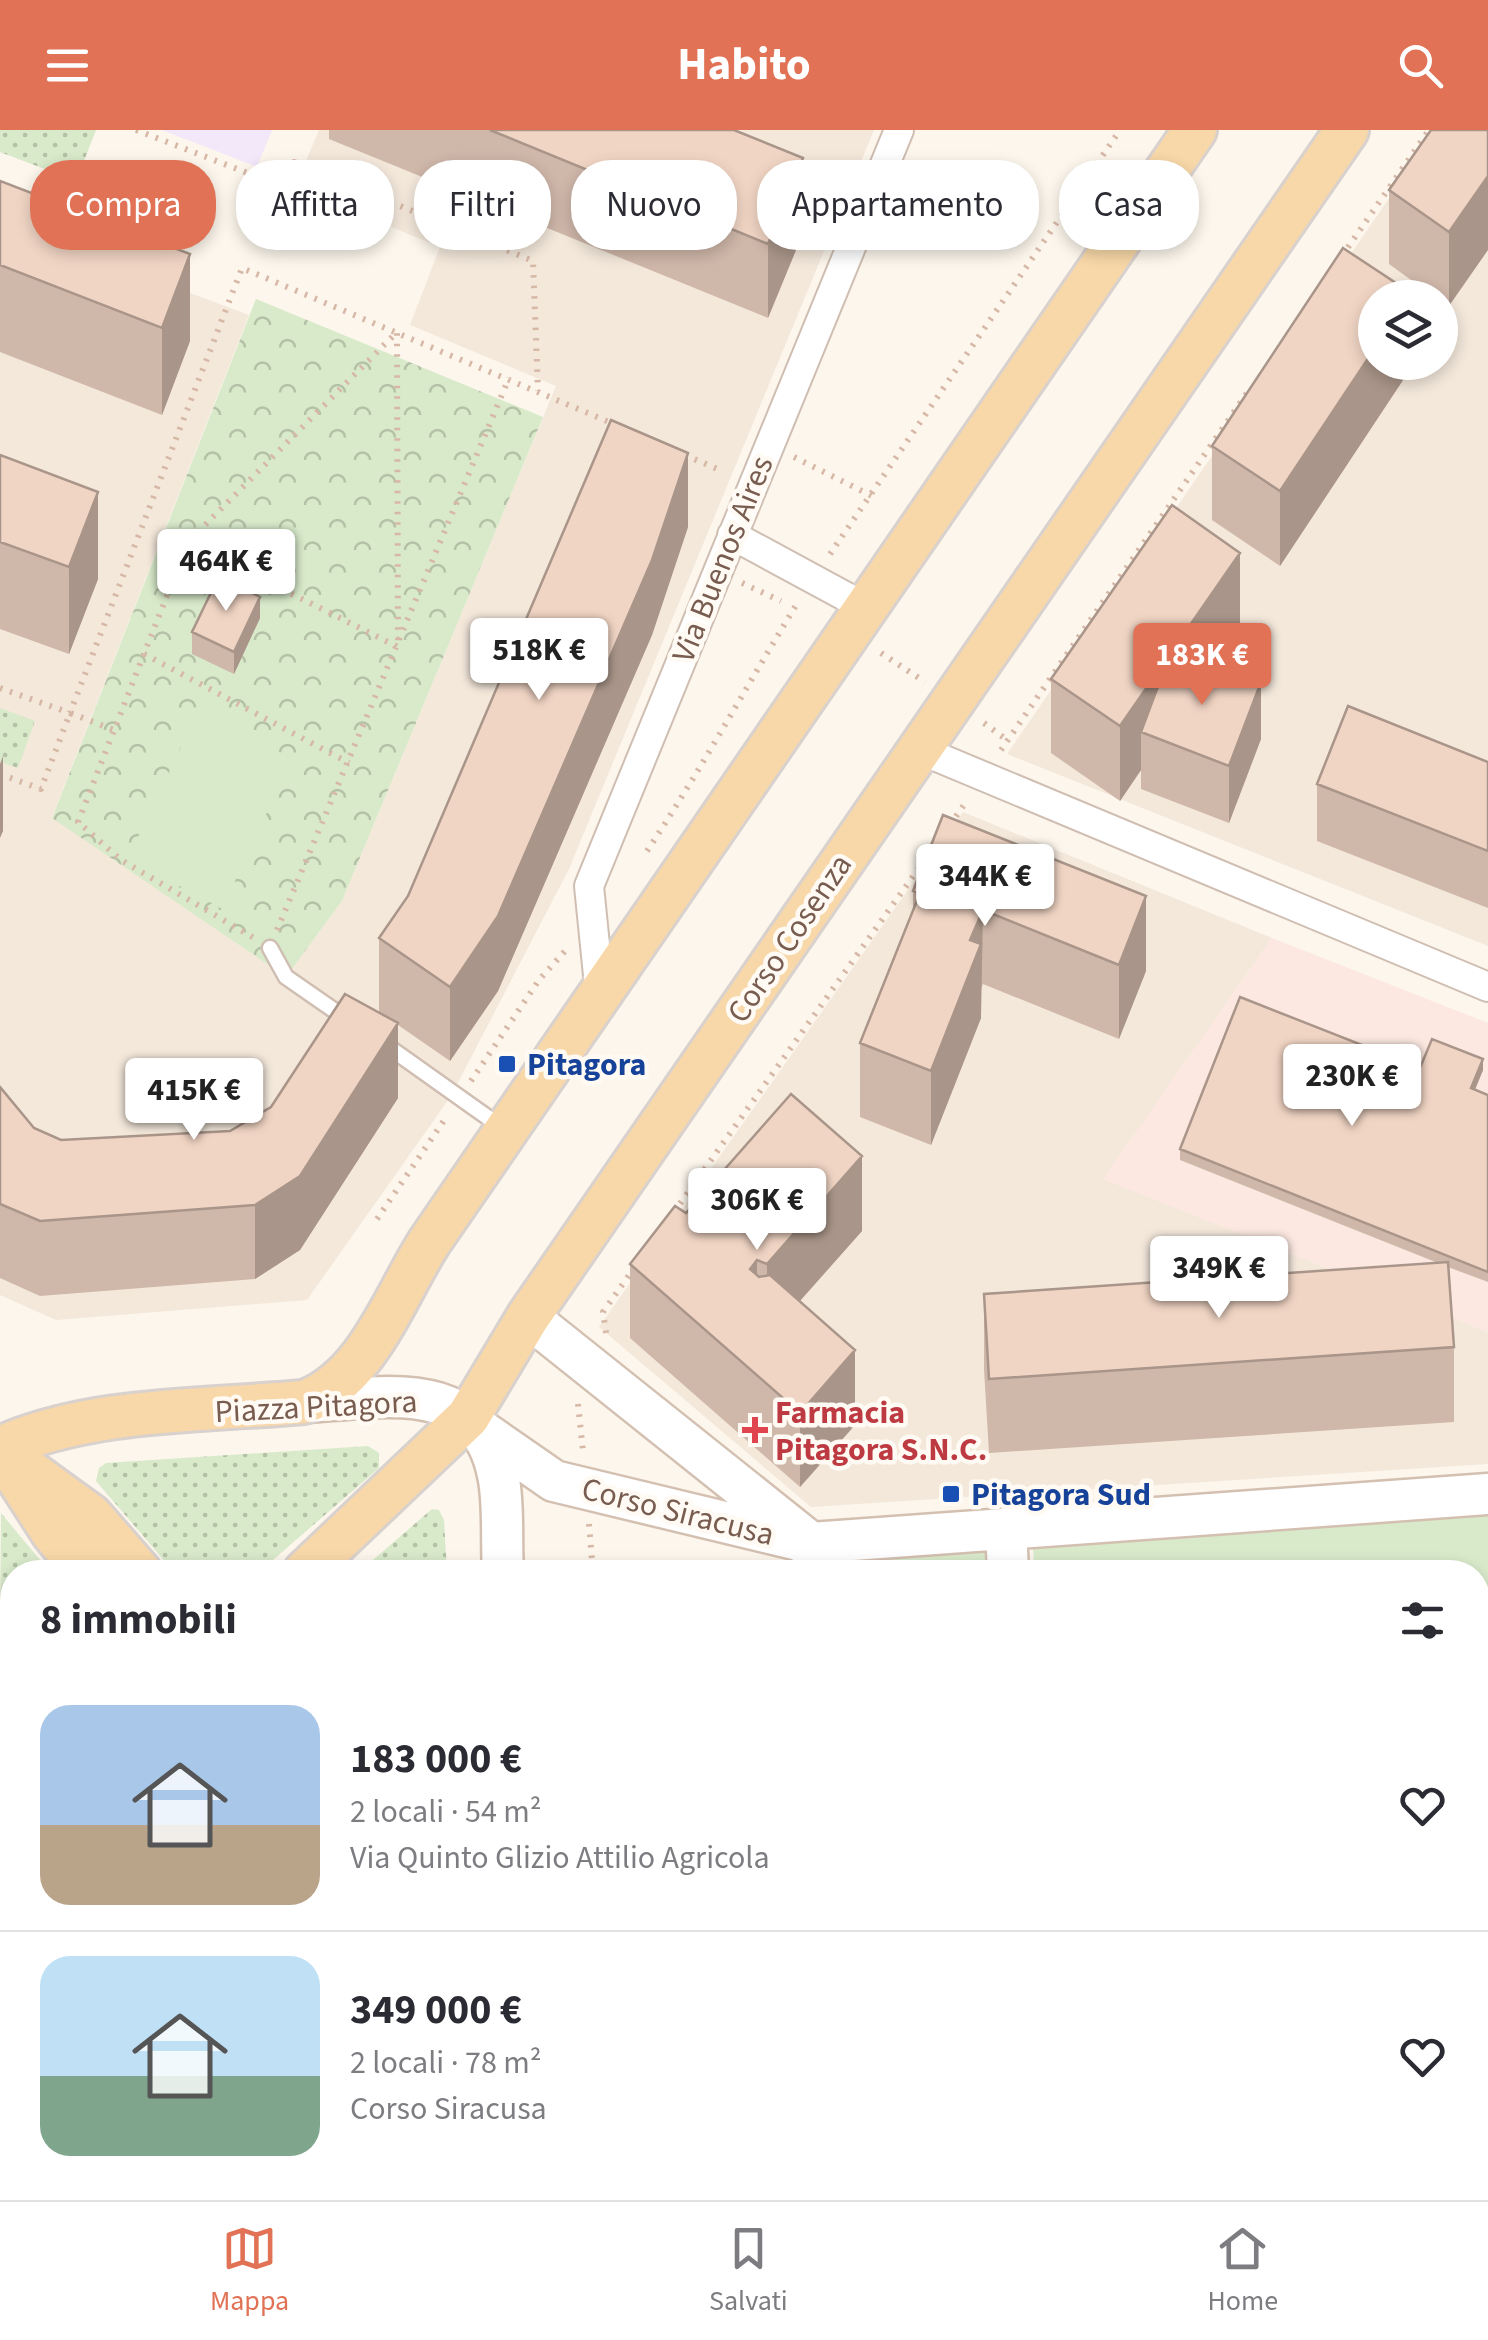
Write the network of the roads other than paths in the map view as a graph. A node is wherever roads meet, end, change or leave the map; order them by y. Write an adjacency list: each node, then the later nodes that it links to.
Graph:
1 (898, 130): 4 (street, Via Buenos Aires)
2 (1195, 130): 5 (main road)
3 (1346, 130): 6 (main road, Corso Cosenza)
4 (732, 535): 5 (street); 9 (street, Via Buenos Aires)
5 (857, 620): 9 (main road)
6 (918, 749): 8 (street); 11 (main road, Corso Cosenza)
7 (270, 948): 10 (lane)
8 (1488, 987)
9 (600, 996): 10 (main road)
10 (507, 1130): 12 (main road)
11 (528, 1317): 13 (main road, Corso Cosenza); 17 (street)
12 (304, 1402): 13 (street, Piazza Pitagora); 14 (main road, Piazza Pitagora)
13 (475, 1424): 17 (street, Corso Siracusa); 20 (main road, Corso Cosenza); 21 (street)
14 (0, 1450): 18 (main road); 19 (main road)
15 (1488, 1494): 16 (street, Corso Siracusa)
16 (1006, 1528): 17 (street, Corso Siracusa); 22 (street)
17 (812, 1558)
18 (75, 1560)
19 (130, 1560)
20 (319, 1560)
21 (503, 1560)
22 (1007, 1560)

